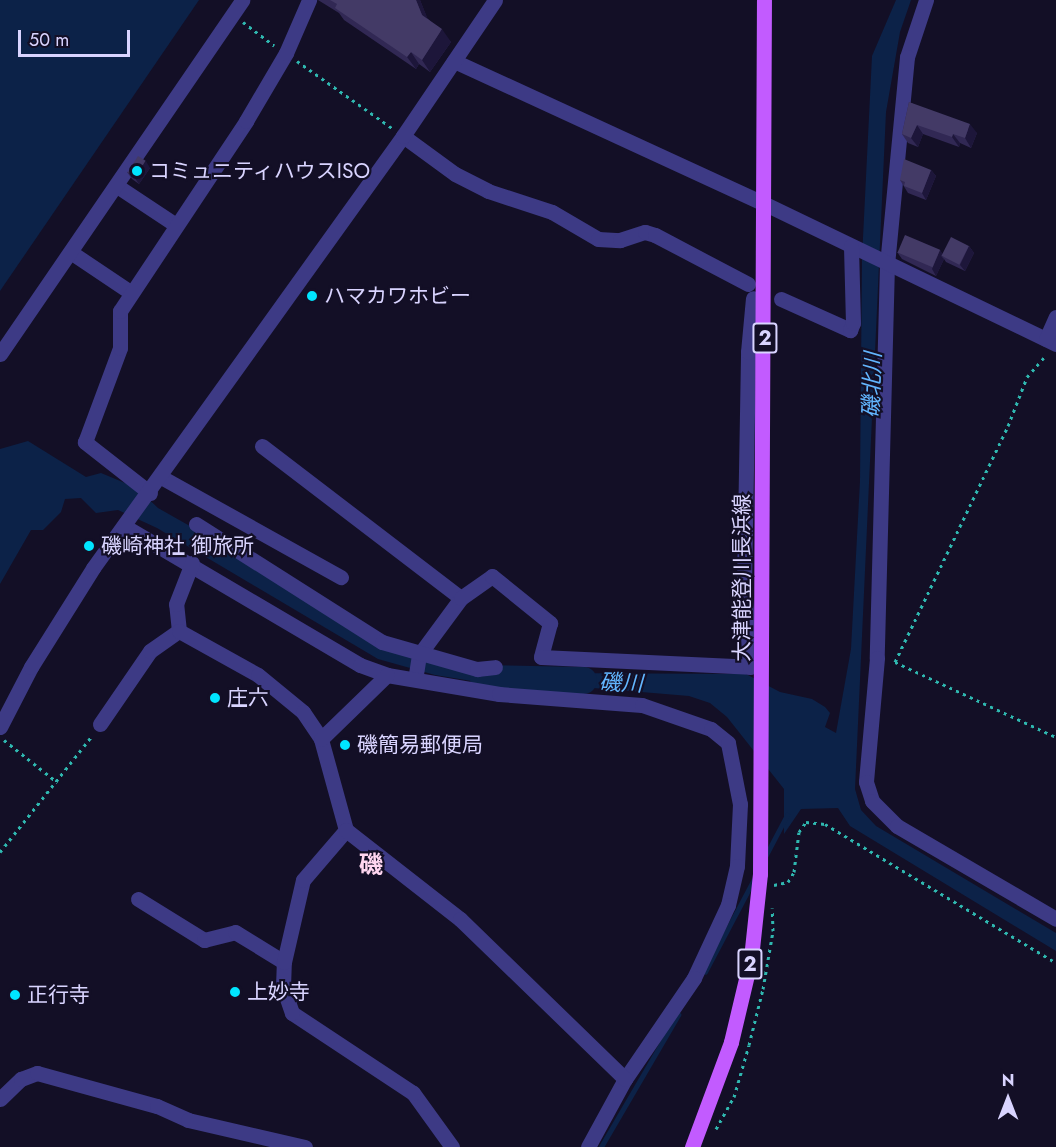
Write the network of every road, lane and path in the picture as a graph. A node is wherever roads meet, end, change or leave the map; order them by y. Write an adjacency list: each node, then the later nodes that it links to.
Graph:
1 (242, 0): 6 (street)
2 (309, 0): 7 (street)
3 (495, 0): 8 (street)
4 (764, 0): 11 (main road, 大津能登川長浜線 / 2)
5 (926, 0): 15 (street)
6 (232, 14): 7 (path); 10 (street)
7 (286, 53): 9 (path); 12 (street)
8 (454, 61): 9 (street); 11 (street)
9 (403, 136): 17 (street); 23 (street)
10 (117, 186): 12 (street); 14 (street)
11 (763, 203): 13 (street); 17 (main road, 大津能登川長浜線 / 2)
12 (176, 225): 16 (street)
13 (853, 247): 15 (street); 18 (street)
14 (72, 253): 16 (street); 21 (street)
15 (883, 262): 20 (street); 31 (street)
16 (130, 292): 24 (street)
17 (756, 295): 29 (street); 43 (main road, 大津能登川長浜線 / 2)
18 (781, 299)
19 (1056, 316): 20 (street)
20 (1052, 342): 32 (path)
21 (0, 354)
22 (262, 446): 29 (street)
23 (161, 477): 24 (street); 28 (street)
24 (147, 497): 26 (street)
25 (196, 524): 33 (street)
26 (124, 526): 27 (street); 37 (street)
27 (192, 563): 30 (street); 35 (street)
28 (341, 577)
29 (461, 598): 33 (street)
30 (179, 631): 36 (street); 40 (street)
31 (876, 658): 32 (path); 48 (street)
32 (895, 662): 39 (path)
33 (417, 667): 34 (street); 35 (street); 42 (street)
34 (495, 667)
35 (387, 675): 40 (street)
36 (100, 724): 41 (path)
37 (0, 727)
38 (0, 737): 41 (path)
39 (1056, 737)
40 (321, 740): 44 (street)
41 (57, 782): 45 (path)
42 (740, 804): 43 (street); 51 (street)
43 (762, 805): 46 (main road, 大津能登川長浜線 / 2)
44 (346, 830): 49 (street); 51 (street)
45 (0, 852)
46 (759, 884): 50 (path); 56 (main road, 大津能登川長浜線 / 2)
47 (138, 899): 49 (street)
48 (1056, 920)
49 (284, 962): 54 (street)
50 (1056, 963)
51 (625, 1079): 55 (street)
52 (0, 1099): 53 (street)
53 (305, 1147)
54 (452, 1147)
55 (588, 1147)
56 (692, 1147)

